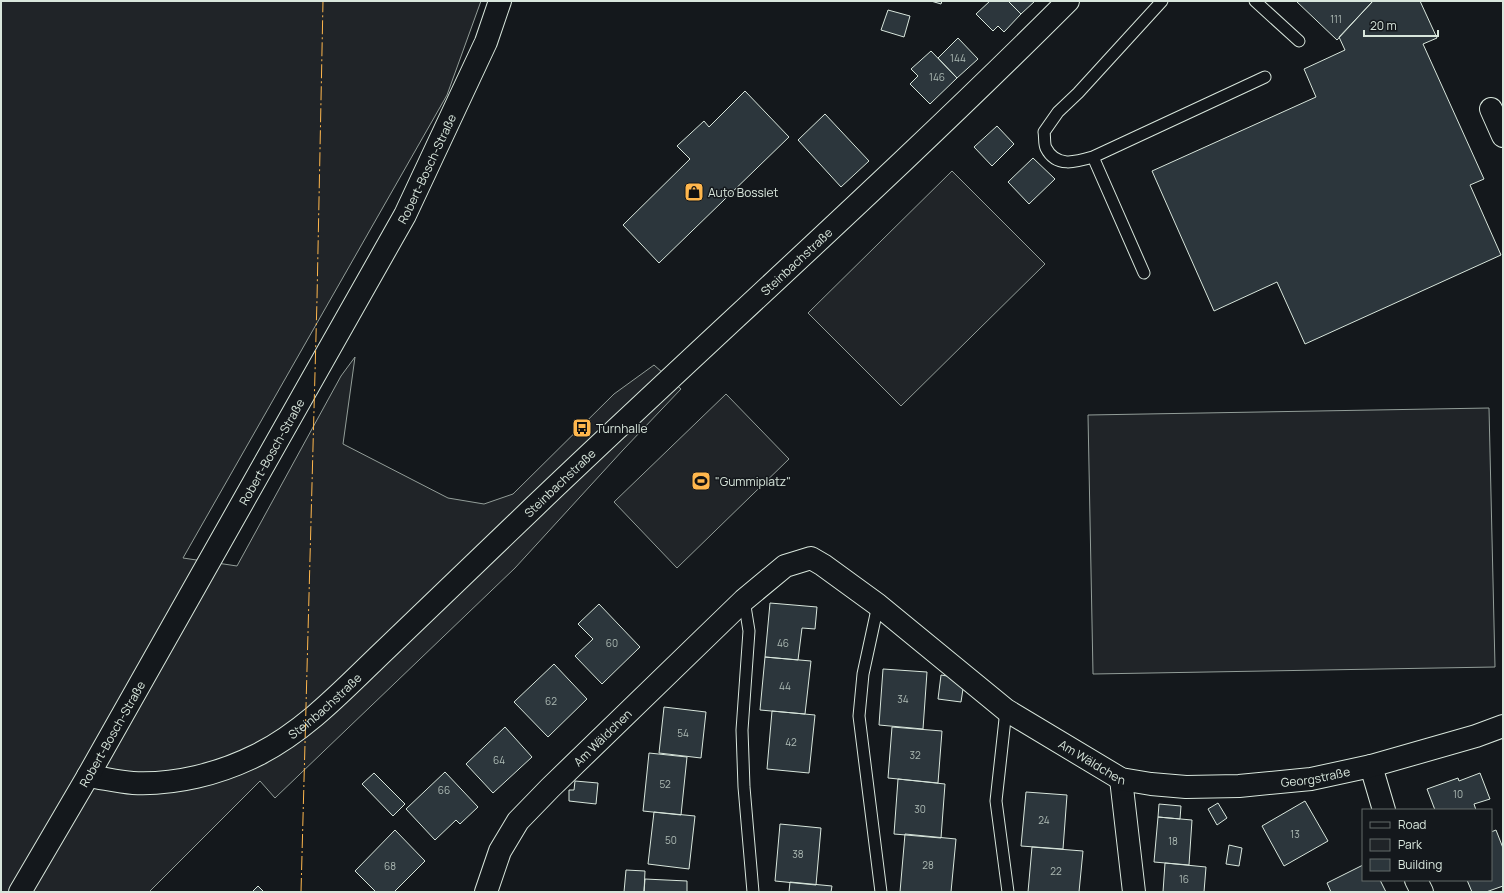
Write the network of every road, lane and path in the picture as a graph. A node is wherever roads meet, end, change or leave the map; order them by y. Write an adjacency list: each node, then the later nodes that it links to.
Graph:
1 (500, 1): 16 (street, Robert-Bosch-Straße)
2 (1068, 1): 16 (street, Steinbachstraße)
3 (1162, 1): 9 (lane)
4 (1255, 1): 5 (lane)
5 (1299, 41)
6 (1265, 77): 9 (lane)
7 (1491, 109): 8 (street)
8 (1503, 136)
9 (1093, 157): 10 (lane)
10 (1144, 273)
11 (744, 600): 12 (street, Am Wäldchen); 21 (street, Am Wäldchen); 22 (lane)
12 (878, 605): 13 (street, Am Wäldchen); 23 (lane)
13 (1006, 710): 17 (street, Am Wäldchen); 24 (lane)
14 (1503, 726): 15 (street, Georgstraße)
15 (1370, 766): 17 (street, Georgstraße); 18 (street)
16 (88, 776): 20 (street, Robert-Bosch-Straße)
17 (1122, 779): 25 (street, Am Wäldchen)
18 (1384, 809)
19 (1416, 881): 26 (street)
20 (20, 892)
21 (486, 892)
22 (753, 892)
23 (881, 892)
24 (1008, 892)
25 (1134, 892)
26 (1422, 892)

